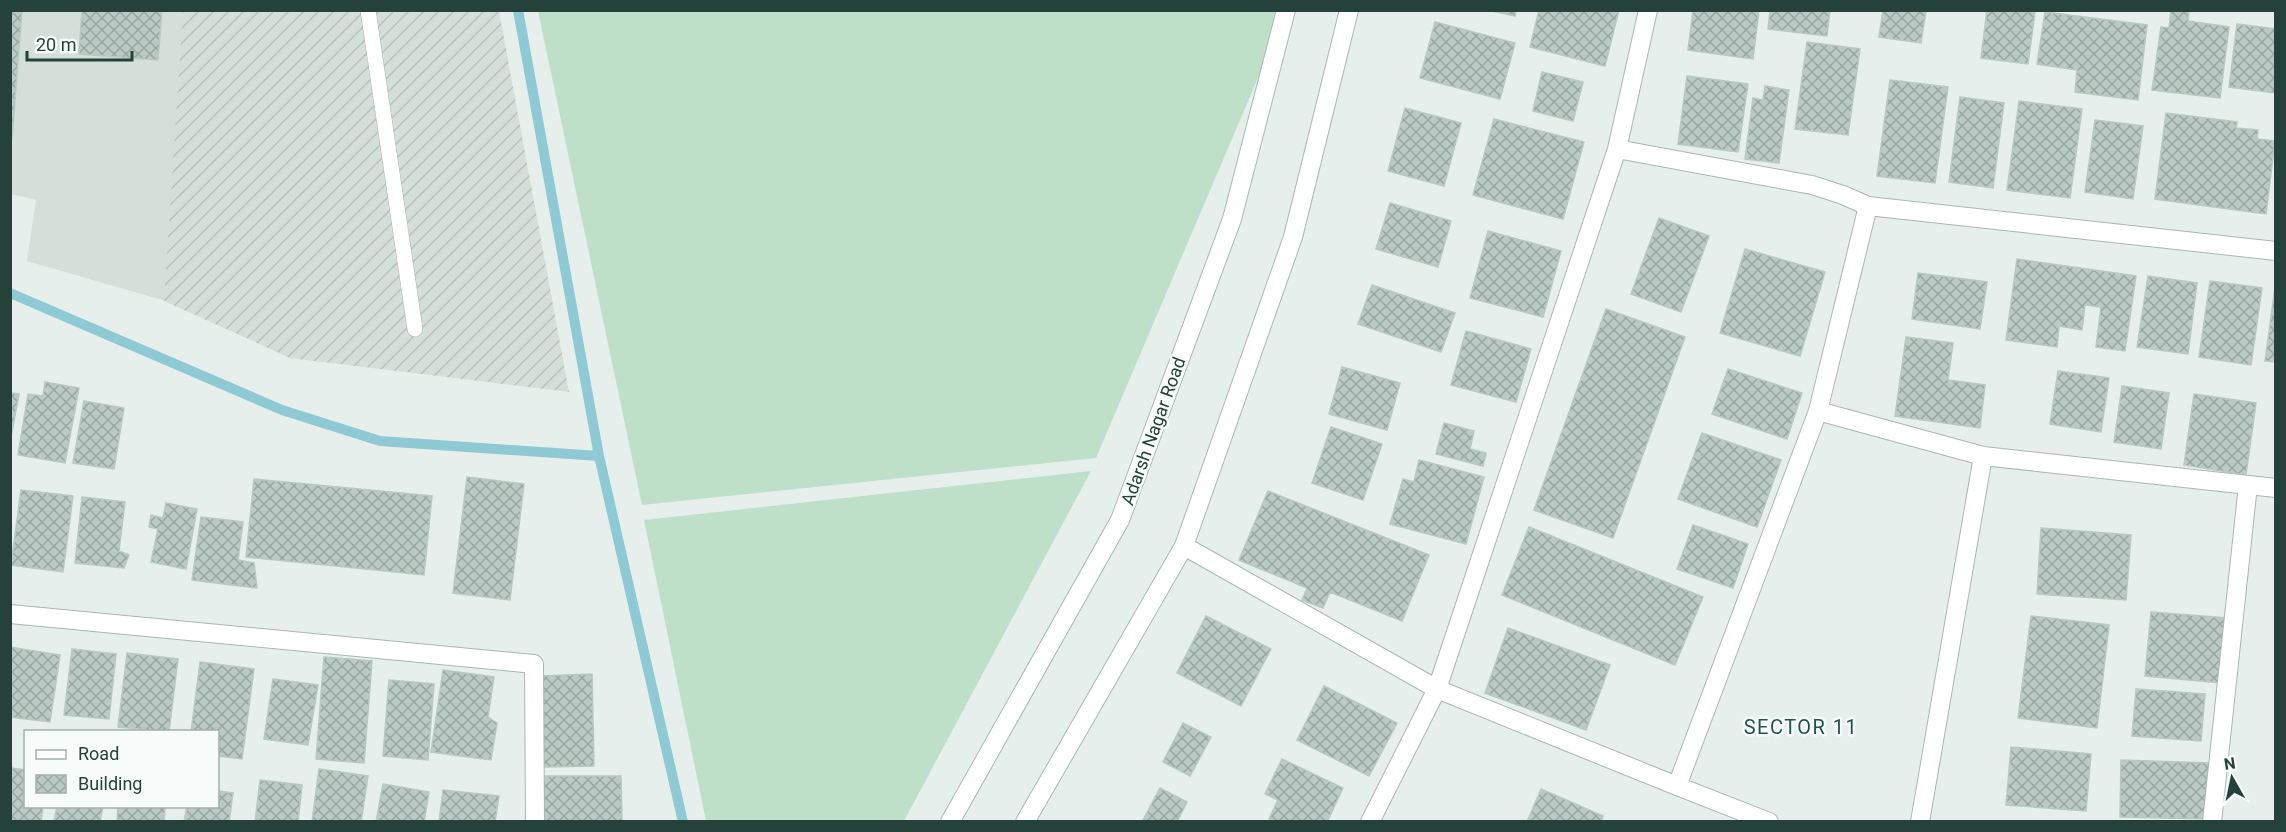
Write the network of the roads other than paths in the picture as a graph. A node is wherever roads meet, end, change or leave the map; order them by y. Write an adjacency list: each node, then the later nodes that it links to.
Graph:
1 (368, 10): 8 (lane)
2 (1286, 10): 18 (street, Adarsh Nagar Road)
3 (1349, 10): 13 (street)
4 (1648, 10): 5 (street)
5 (1617, 150): 6 (street); 15 (street)
6 (1869, 206): 7 (street); 9 (street)
7 (2276, 251)
8 (415, 329)
9 (1818, 411): 10 (street); 16 (street)
10 (1983, 456): 11 (street); 22 (street)
11 (2248, 485): 12 (street); 23 (street)
12 (2276, 488)
13 (1184, 546): 15 (street); 19 (street)
14 (10, 614): 17 (street)
15 (1437, 688): 16 (street); 20 (street)
16 (1677, 786): 21 (street)
17 (535, 822)
18 (950, 822)
19 (1025, 822)
20 (1370, 822)
21 (1769, 822)
22 (1920, 822)
23 (2212, 822)

